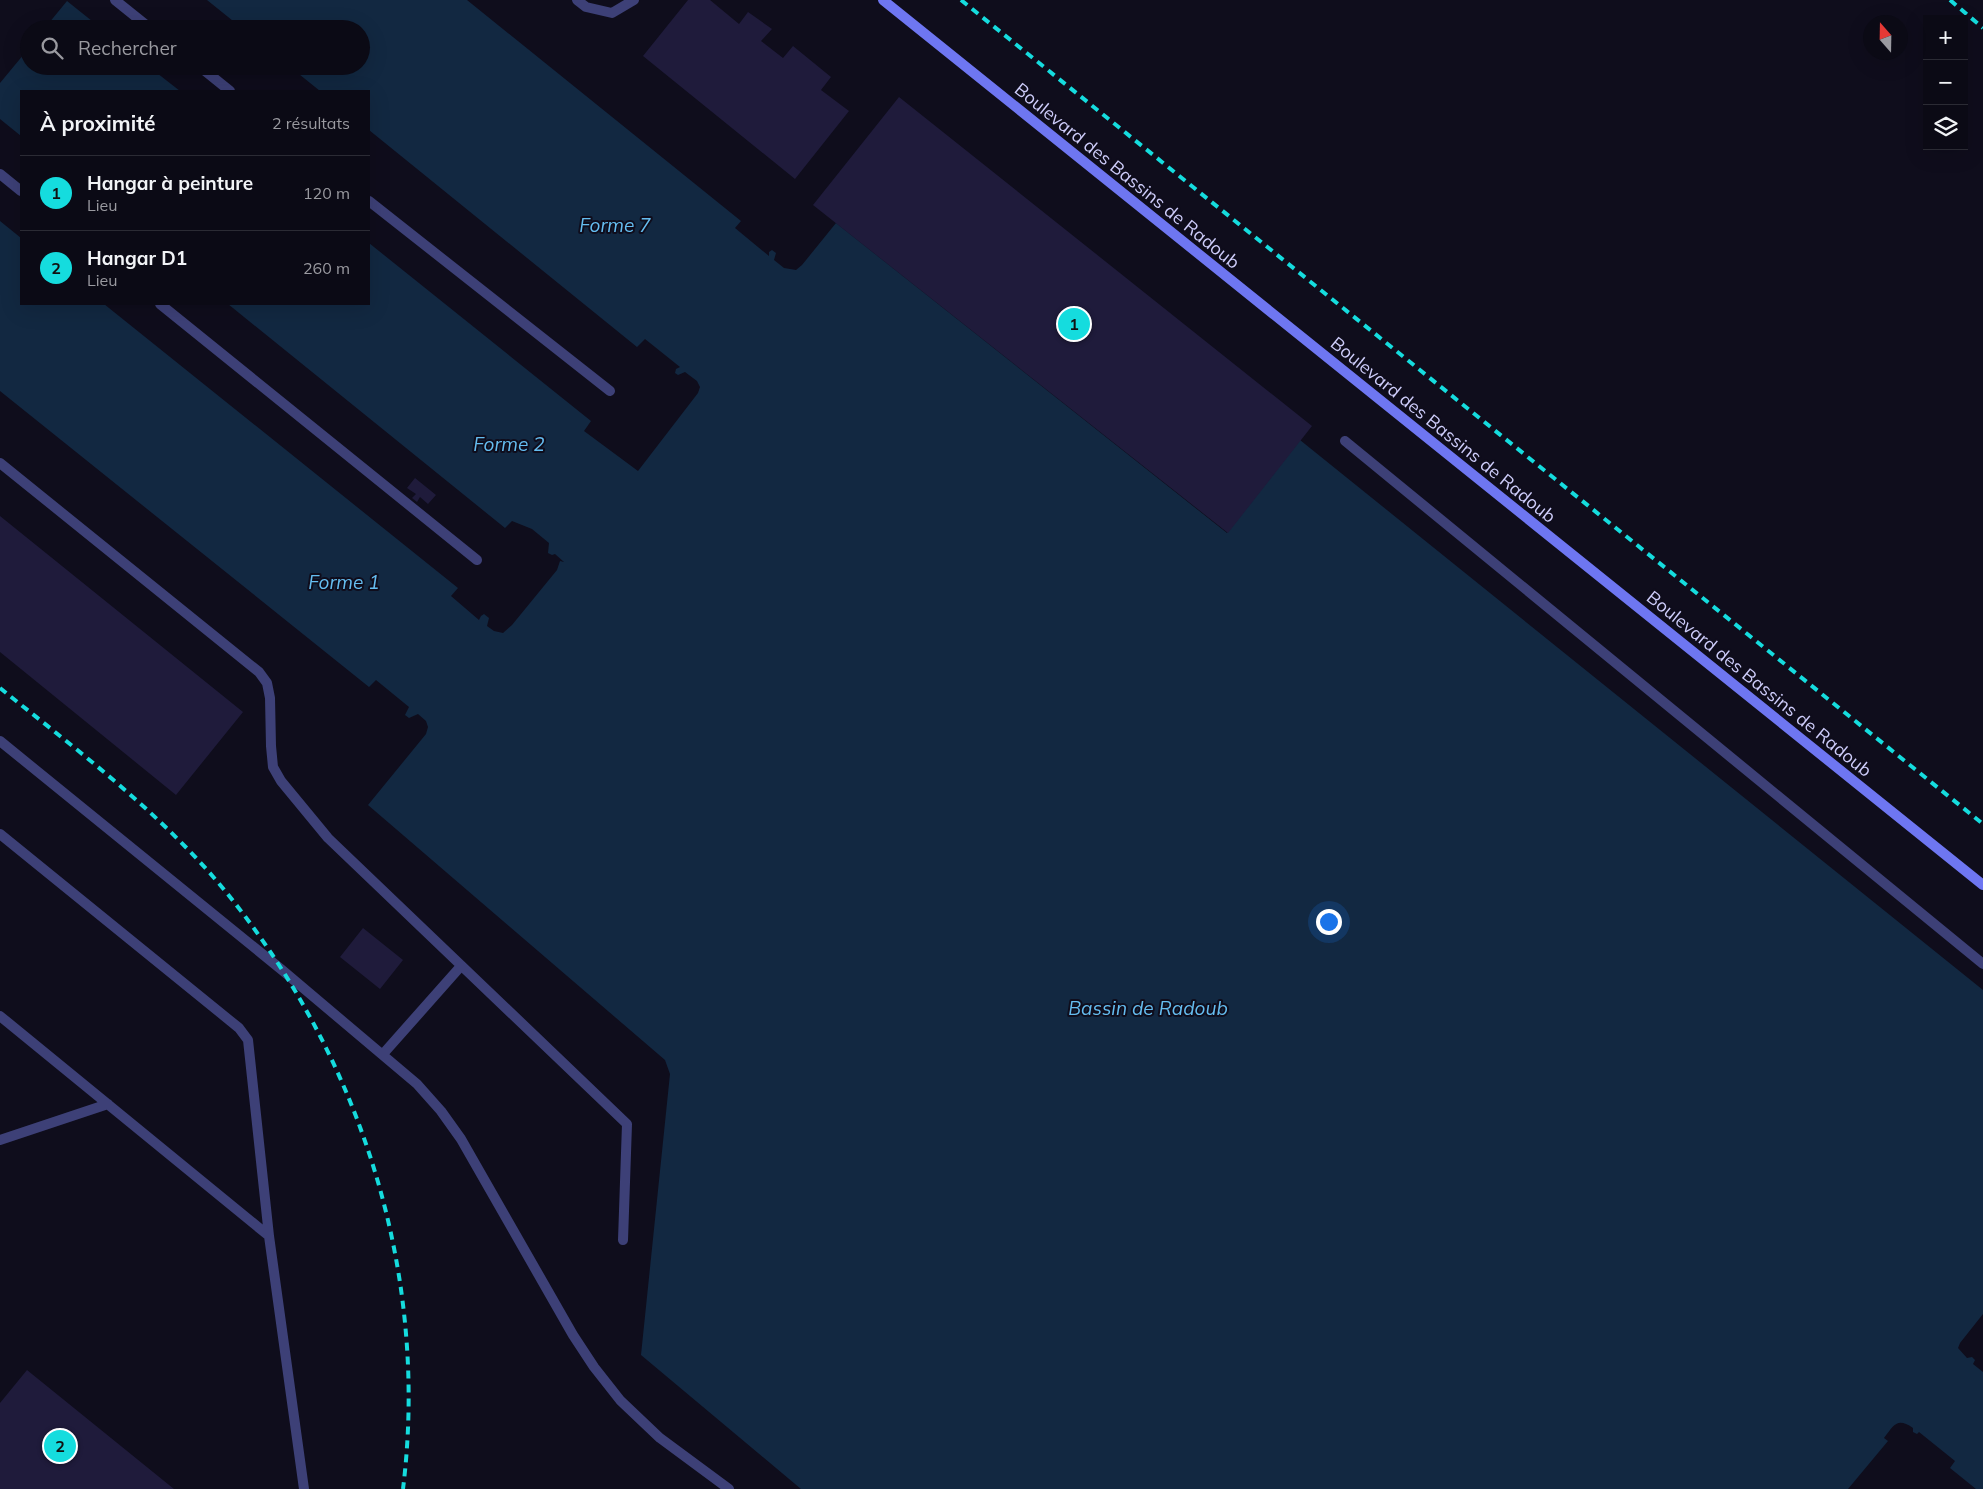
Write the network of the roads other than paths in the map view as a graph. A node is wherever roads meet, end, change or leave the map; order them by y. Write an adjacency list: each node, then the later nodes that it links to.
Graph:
1 (115, 0): 5 (lane)
2 (577, 0): 3 (lane)
3 (634, 0)
4 (883, 0): 18 (street, Boulevard des Bassins de Radoub)
5 (140, 20)
6 (210, 75): 7 (lane)
7 (229, 90)
8 (0, 174): 9 (lane)
9 (20, 190)
10 (370, 201): 12 (lane)
11 (161, 305): 15 (lane)
12 (610, 391)
13 (1345, 441): 19 (lane)
14 (0, 463): 20 (lane)
15 (476, 560)
16 (0, 741): 22 (lane)
17 (0, 834): 25 (lane)
18 (1983, 885)
19 (1983, 964)
20 (462, 966): 22 (lane); 26 (lane)
21 (0, 1016): 23 (lane)
22 (383, 1054): 28 (lane)
23 (108, 1104): 24 (lane); 25 (lane)
24 (0, 1140)
25 (269, 1236): 27 (lane)
26 (623, 1240)
27 (304, 1489)
28 (729, 1489)

